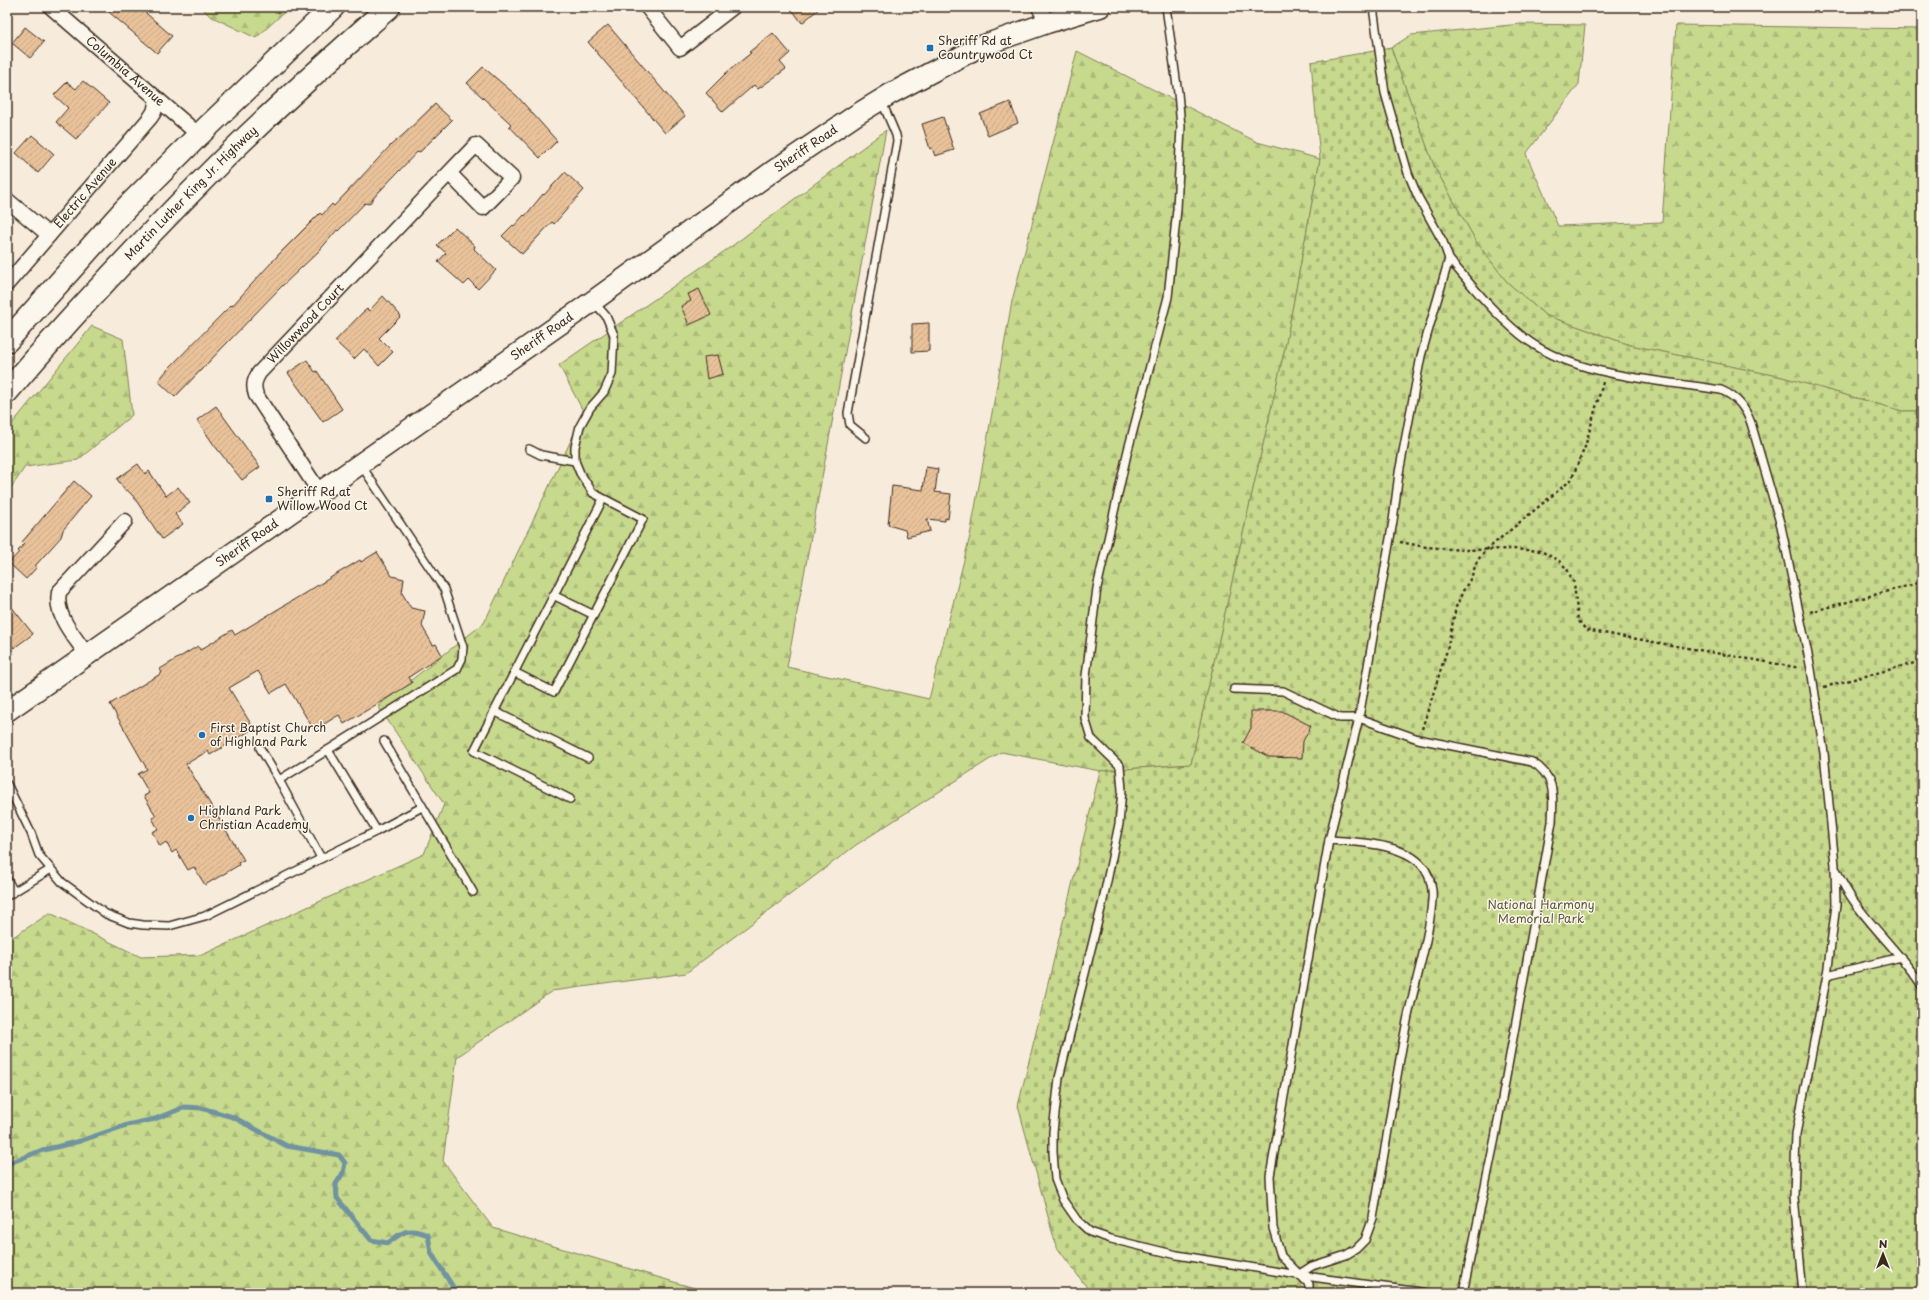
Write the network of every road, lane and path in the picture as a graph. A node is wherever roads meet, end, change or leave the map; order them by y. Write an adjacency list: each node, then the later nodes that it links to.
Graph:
1 (51, 7): 10 (street, Columbia Avenue)
2 (334, 7): 12 (main road)
3 (389, 7): 21 (main road, Martin Luther King Jr. Highway)
4 (646, 7): 5 (street)
5 (733, 7)
6 (1100, 7): 9 (main road, Sheriff Road)
7 (1166, 7): 65 (lane)
8 (1373, 7): 16 (lane)
9 (1043, 15): 11 (main road, Sheriff Road)
10 (157, 100): 12 (street, Columbia Avenue); 15 (street, Electric Avenue)
11 (881, 100): 18 (main road, Sheriff Road); 22 (lane)
12 (199, 135): 19 (main road)
13 (449, 173): 13 (street, Willowwood Court); 26 (street, Willowwood Court)
14 (7, 200): 15 (street)
15 (49, 235): 17 (street, Electric Avenue)
16 (1449, 258): 20 (lane); 29 (lane)
17 (7, 284)
18 (593, 301): 24 (lane); 25 (main road, Sheriff Road)
19 (7, 341)
20 (1605, 372): 30 (path); 33 (lane)
21 (7, 392)
22 (866, 438)
23 (529, 450): 24 (lane)
24 (575, 461): 27 (lane)
25 (361, 465): 26 (main road, Sheriff Road); 47 (lane)
26 (320, 493): 35 (main road, Sheriff Road)
27 (602, 499): 32 (lane); 34 (lane)
28 (125, 520): 35 (street)
29 (1389, 540): 30 (path); 43 (lane)
30 (1485, 551): 37 (path); 44 (path)
31 (1922, 582): 33 (path)
32 (553, 595): 34 (lane); 38 (lane)
33 (1800, 614): 37 (lane)
34 (594, 615): 38 (lane)
35 (88, 656): 42 (main road, Sheriff Road)
36 (1922, 661): 40 (path)
37 (1811, 669): 40 (lane)
38 (514, 672): 41 (lane)
39 (1234, 689): 43 (lane)
40 (1814, 690): 56 (lane)
41 (494, 711): 48 (lane); 51 (lane)
42 (7, 712)
43 (1359, 718): 44 (lane); 54 (lane)
44 (1418, 739): 68 (lane)
45 (384, 741): 52 (lane)
46 (260, 748): 49 (lane)
47 (328, 750): 49 (lane); 53 (lane)
48 (588, 758)
49 (279, 780): 55 (lane)
50 (7, 784): 57 (lane)
51 (570, 799)
52 (422, 807): 53 (lane); 60 (lane)
53 (377, 831): 55 (lane)
54 (1329, 840): 65 (lane); 65 (lane)
55 (321, 858): 57 (lane)
56 (1835, 865): 62 (lane); 63 (lane)
57 (51, 869): 59 (lane)
58 (7, 878): 59 (lane)
59 (14, 892): 61 (lane)
60 (473, 892)
61 (7, 896)
62 (1901, 957): 63 (lane); 64 (lane)
63 (1827, 975): 69 (lane)
64 (1922, 986)
65 (1298, 1275): 66 (lane); 67 (lane)
66 (1309, 1293)
67 (1427, 1293)
68 (1463, 1293)
69 (1803, 1293)

